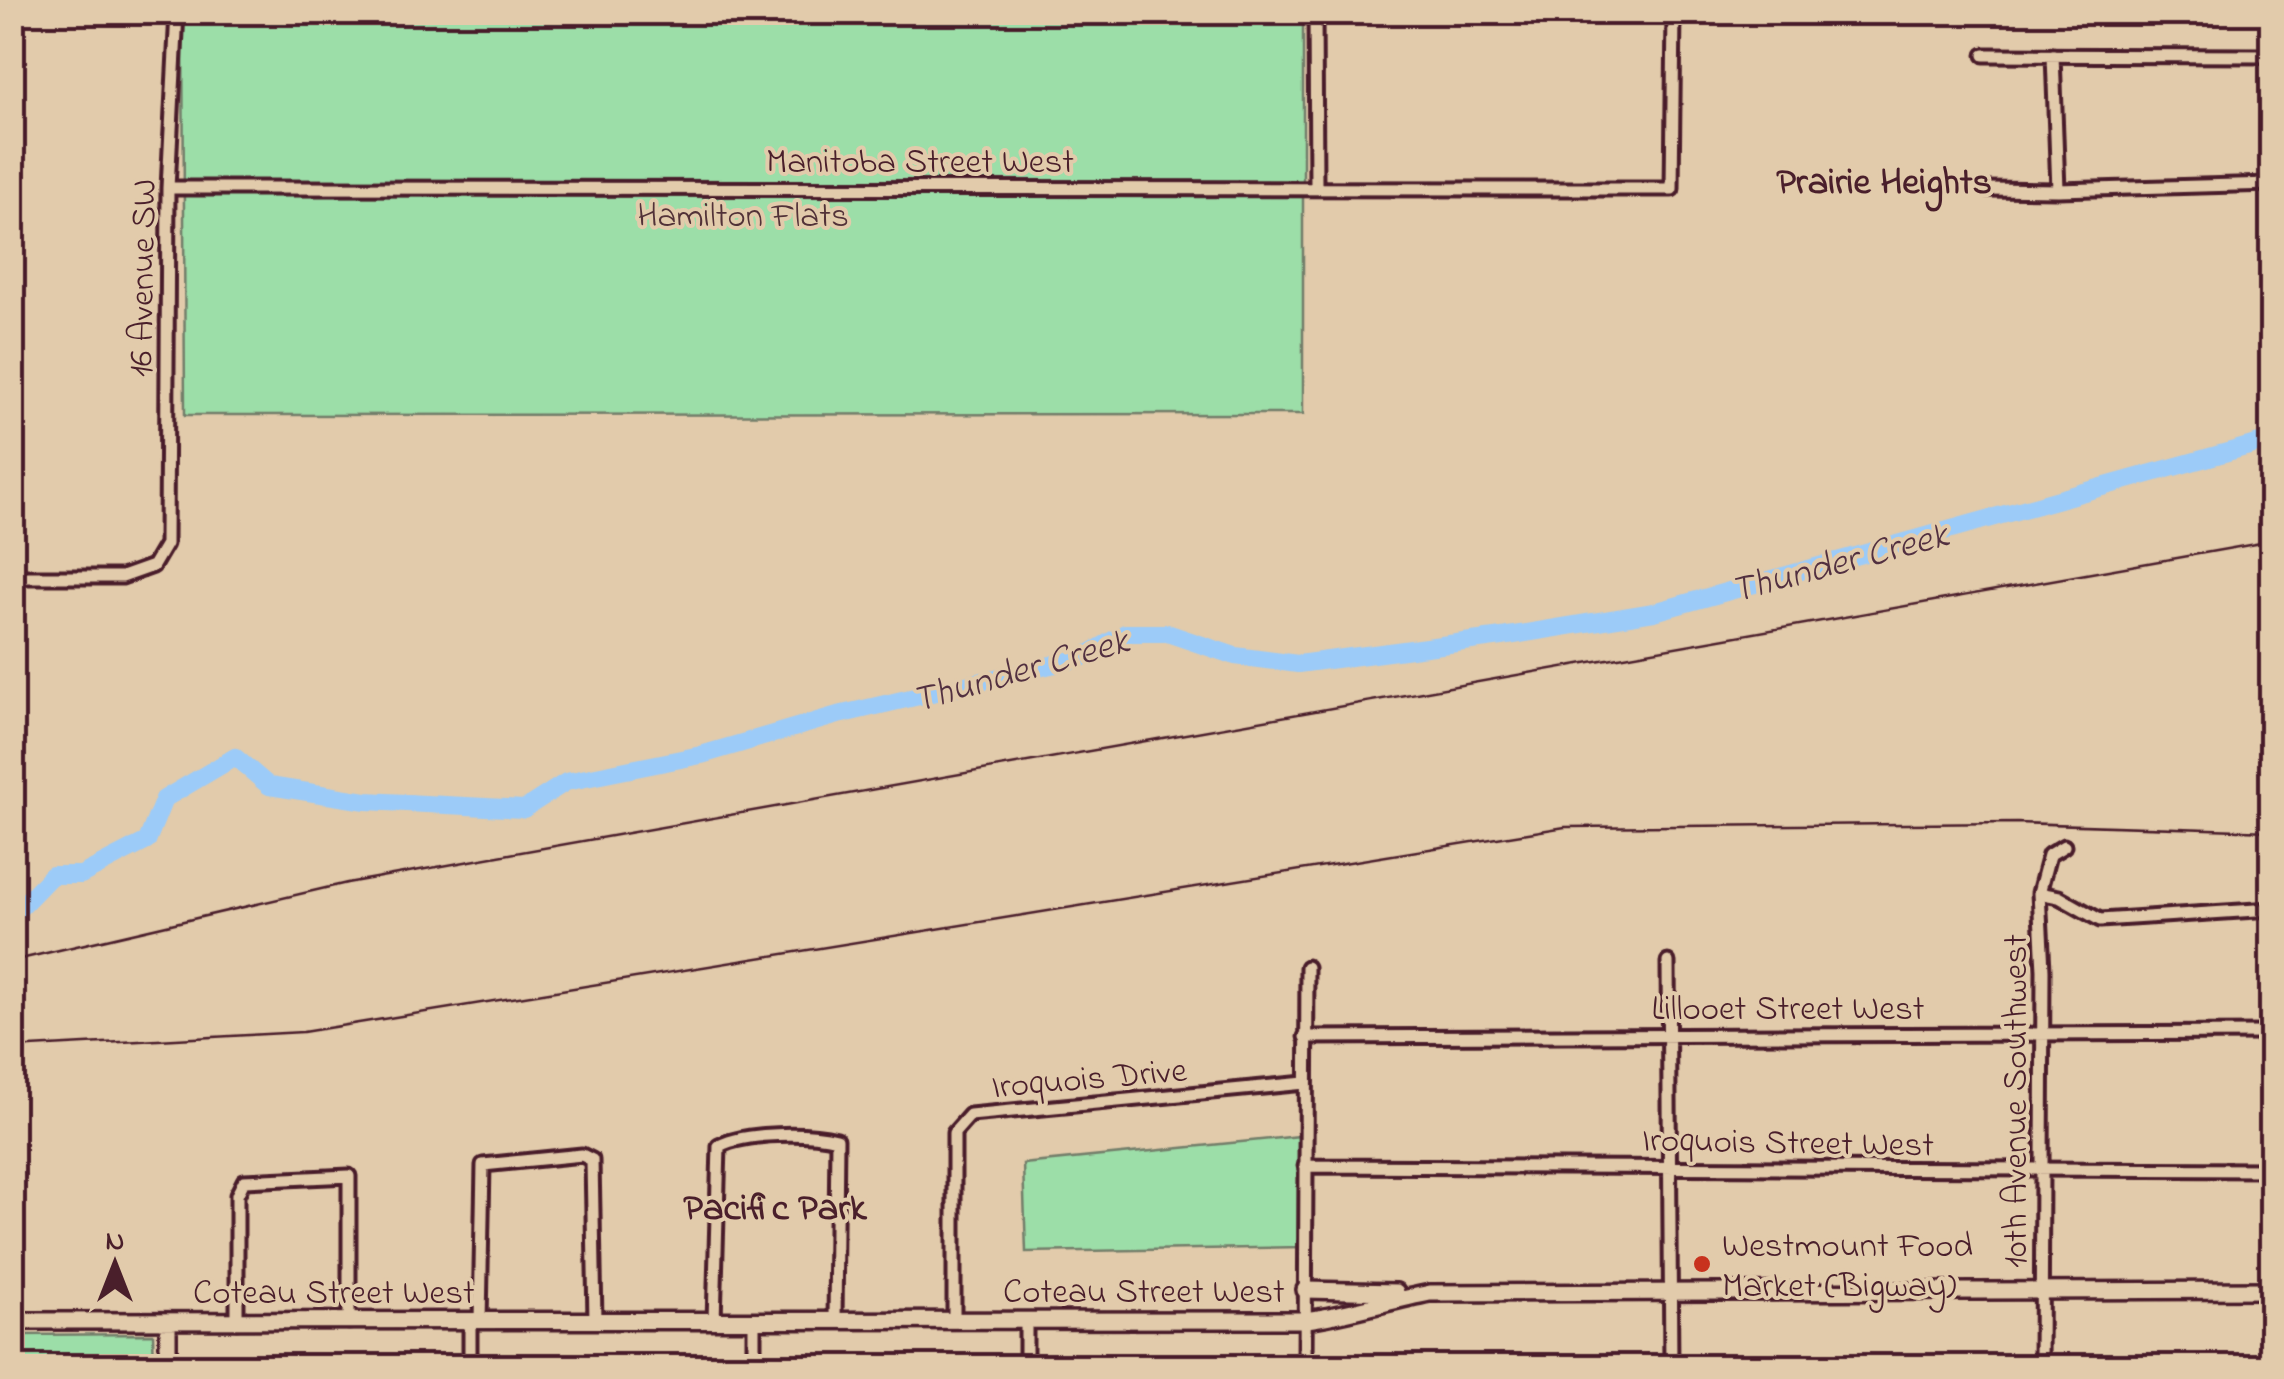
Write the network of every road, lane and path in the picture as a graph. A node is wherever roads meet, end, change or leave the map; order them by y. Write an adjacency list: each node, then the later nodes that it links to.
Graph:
1 (176, 12): 8 (street, 16 Avenue SW)
2 (1315, 12): 9 (street)
3 (1674, 12): 9 (street, Manitoba Street West)
4 (1984, 55): 5 (street)
5 (2053, 55): 6 (street); 11 (street)
6 (2272, 56)
7 (2272, 184): 11 (street)
8 (168, 188): 9 (street, Manitoba Street West); 12 (street, 16 Avenue SW)
9 (1316, 188)
10 (1986, 188): 11 (street)
11 (2058, 190)
12 (12, 577)
13 (2064, 846): 14 (street, 10th Avenue Southwest)
14 (2039, 893): 15 (street); 20 (street, 10th Avenue Southwest)
15 (2272, 909)
16 (1668, 962): 19 (street)
17 (1308, 967): 21 (street)
18 (2272, 1033): 20 (street, Lillooet Street West)
19 (1668, 1035): 20 (street, Lillooet Street West); 21 (street, Lillooet Street West); 24 (street)
20 (2043, 1035): 26 (street, 10th Avenue Southwest)
21 (1305, 1036): 22 (street)
22 (1305, 1083): 23 (street); 40 (street, Iroquois Drive)
23 (1305, 1166): 24 (street, Iroquois Street West); 27 (street)
24 (1669, 1167): 26 (street, Iroquois Street West); 31 (street)
25 (2272, 1170): 26 (street, Iroquois Street West)
26 (2044, 1171): 28 (street, 10th Avenue Southwest)
27 (1305, 1290): 30 (street); 34 (street)
28 (2044, 1290): 29 (street, Coteau Street West); 31 (street, Coteau Street West); 50 (street, 10th Avenue Southwest)
29 (2272, 1290)
30 (1430, 1293): 31 (street, Coteau Street West); 34 (street, Coteau Street West)
31 (1670, 1293): 49 (street)
32 (835, 1320): 38 (street); 39 (street, Coteau Street West); 40 (street, Coteau Street West)
33 (1026, 1320): 34 (street, Coteau Street West); 40 (street, Coteau Street West); 47 (street)
34 (1305, 1320): 48 (street)
35 (12, 1321): 41 (street, Coteau Street West)
36 (475, 1321): 37 (street, Coteau Street West); 37 (street); 43 (street, Coteau Street West); 45 (street)
37 (595, 1321): 38 (street, Coteau Street West)
38 (714, 1321): 39 (street, Coteau Street West)
39 (754, 1321): 46 (street)
40 (954, 1321)
41 (168, 1322): 42 (street, Coteau Street West); 44 (street)
42 (237, 1322): 43 (street, Coteau Street West); 43 (street)
43 (349, 1322)
44 (168, 1366)
45 (470, 1366)
46 (754, 1366)
47 (1026, 1366)
48 (1305, 1366)
49 (1671, 1366)
50 (2041, 1366)

